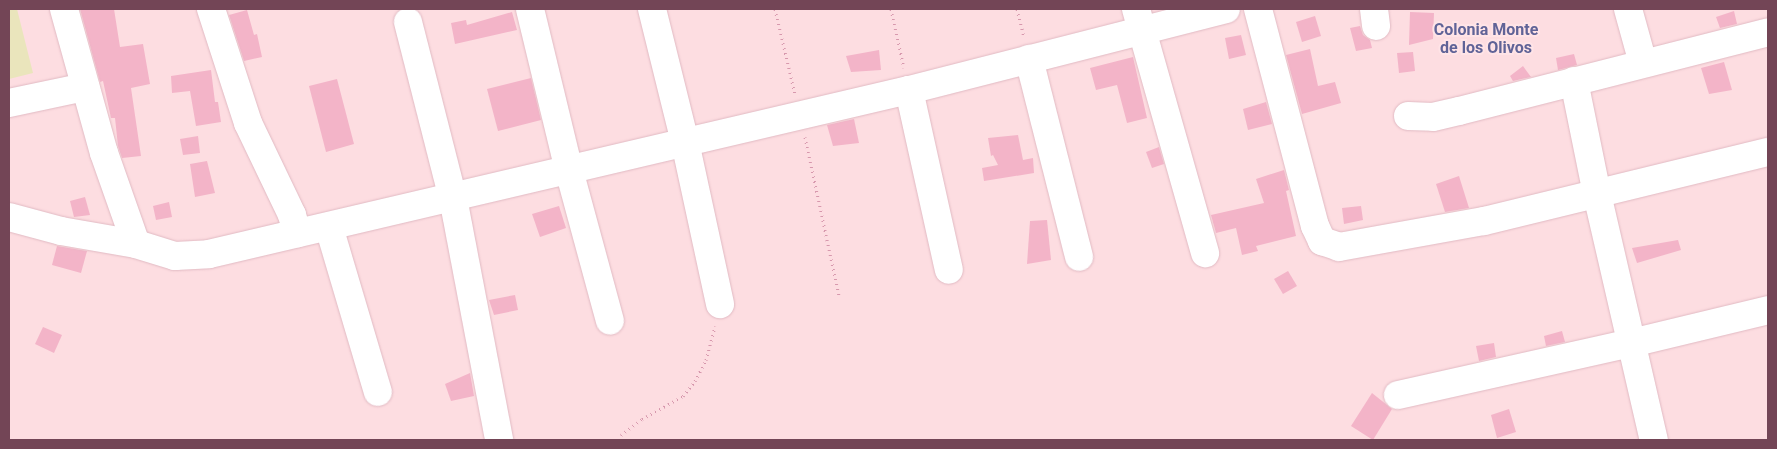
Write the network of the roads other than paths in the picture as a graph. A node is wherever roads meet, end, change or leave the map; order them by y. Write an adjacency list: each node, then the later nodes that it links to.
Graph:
1 (64, 9): 14 (street)
2 (211, 9): 25 (street)
3 (530, 9): 20 (street)
4 (652, 9): 18 (street)
5 (1226, 9): 8 (street)
6 (1258, 9): 21 (street)
7 (1628, 9): 12 (street)
8 (1138, 19): 11 (street); 27 (street)
9 (408, 22): 22 (street)
10 (1768, 32): 12 (street)
11 (1030, 59): 15 (street); 28 (street)
12 (1643, 63): 13 (street)
13 (1574, 81): 17 (street); 21 (street)
14 (85, 87): 16 (street); 26 (street)
15 (909, 90): 18 (street); 29 (street)
16 (9, 103)
17 (1408, 116)
18 (685, 142): 20 (street); 30 (street)
19 (1768, 152): 21 (street)
20 (569, 170): 22 (street); 32 (street)
21 (1597, 194): 33 (street)
22 (453, 198): 24 (street); 36 (street)
23 (9, 217): 26 (street)
24 (329, 227): 25 (street); 34 (street)
25 (297, 233): 26 (street)
26 (136, 244)
27 (1204, 253)
28 (1079, 257)
29 (949, 270)
30 (720, 304)
31 (1768, 310): 33 (street)
32 (610, 321)
33 (1631, 343): 35 (street); 37 (street)
34 (378, 392)
35 (1398, 395)
36 (499, 440)
37 (1654, 440)

